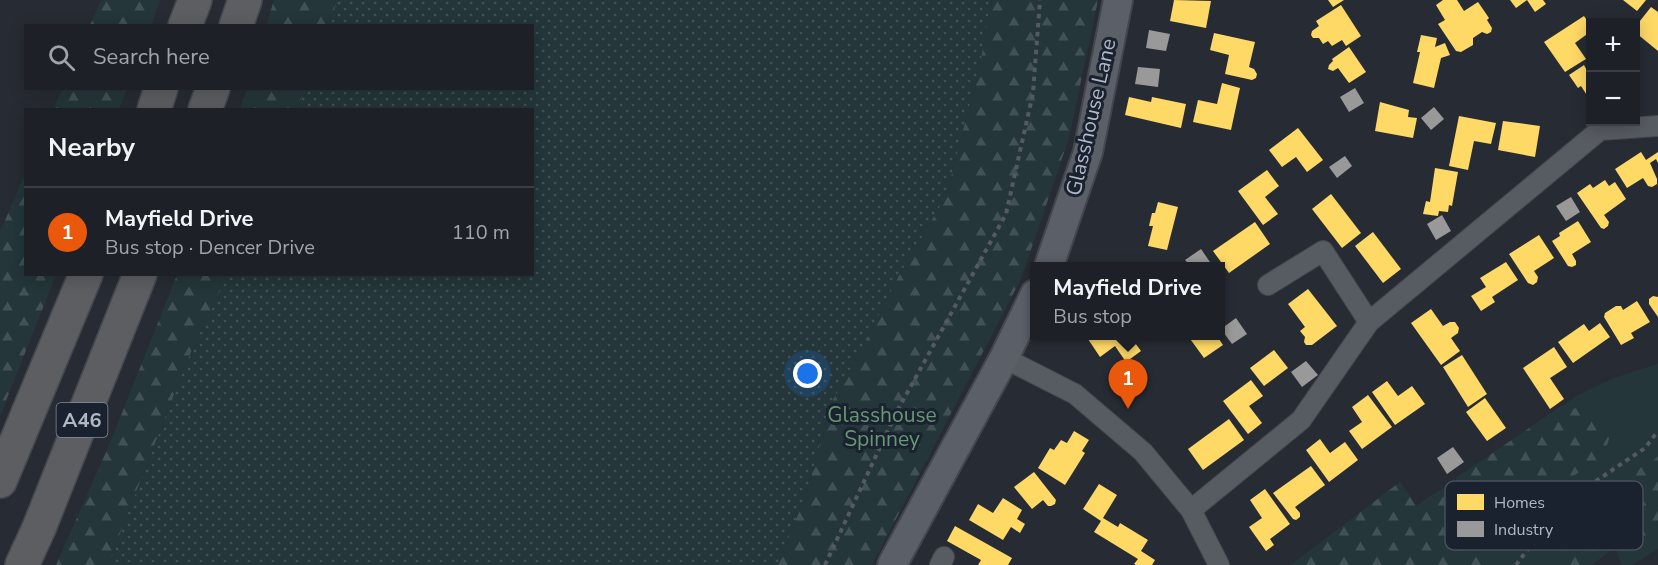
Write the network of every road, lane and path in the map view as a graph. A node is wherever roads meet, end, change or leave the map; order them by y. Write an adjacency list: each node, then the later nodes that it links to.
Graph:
1 (195, 0): 5 (highway)
2 (245, 0): 6 (highway)
3 (1040, 0): 25 (path)
4 (1118, 0): 12 (street, Glasshouse Lane)
5 (186, 24)
6 (237, 24)
7 (160, 90): 9 (highway)
8 (212, 90): 10 (highway)
9 (155, 108)
10 (206, 108)
11 (1658, 126): 17 (street)
12 (1051, 262)
13 (85, 276): 20 (highway, A46)
14 (139, 276): 24 (highway, A46)
15 (1268, 285): 17 (street)
16 (1030, 304): 18 (street)
17 (1369, 321): 22 (street)
18 (1004, 358): 22 (street); 26 (street)
19 (1658, 431): 21 (path)
20 (0, 481)
21 (1596, 481)
22 (1191, 510): 27 (street)
23 (1527, 550): 28 (path)
24 (22, 565)
25 (825, 565)
26 (892, 565)
27 (1219, 565)
28 (1516, 565)

